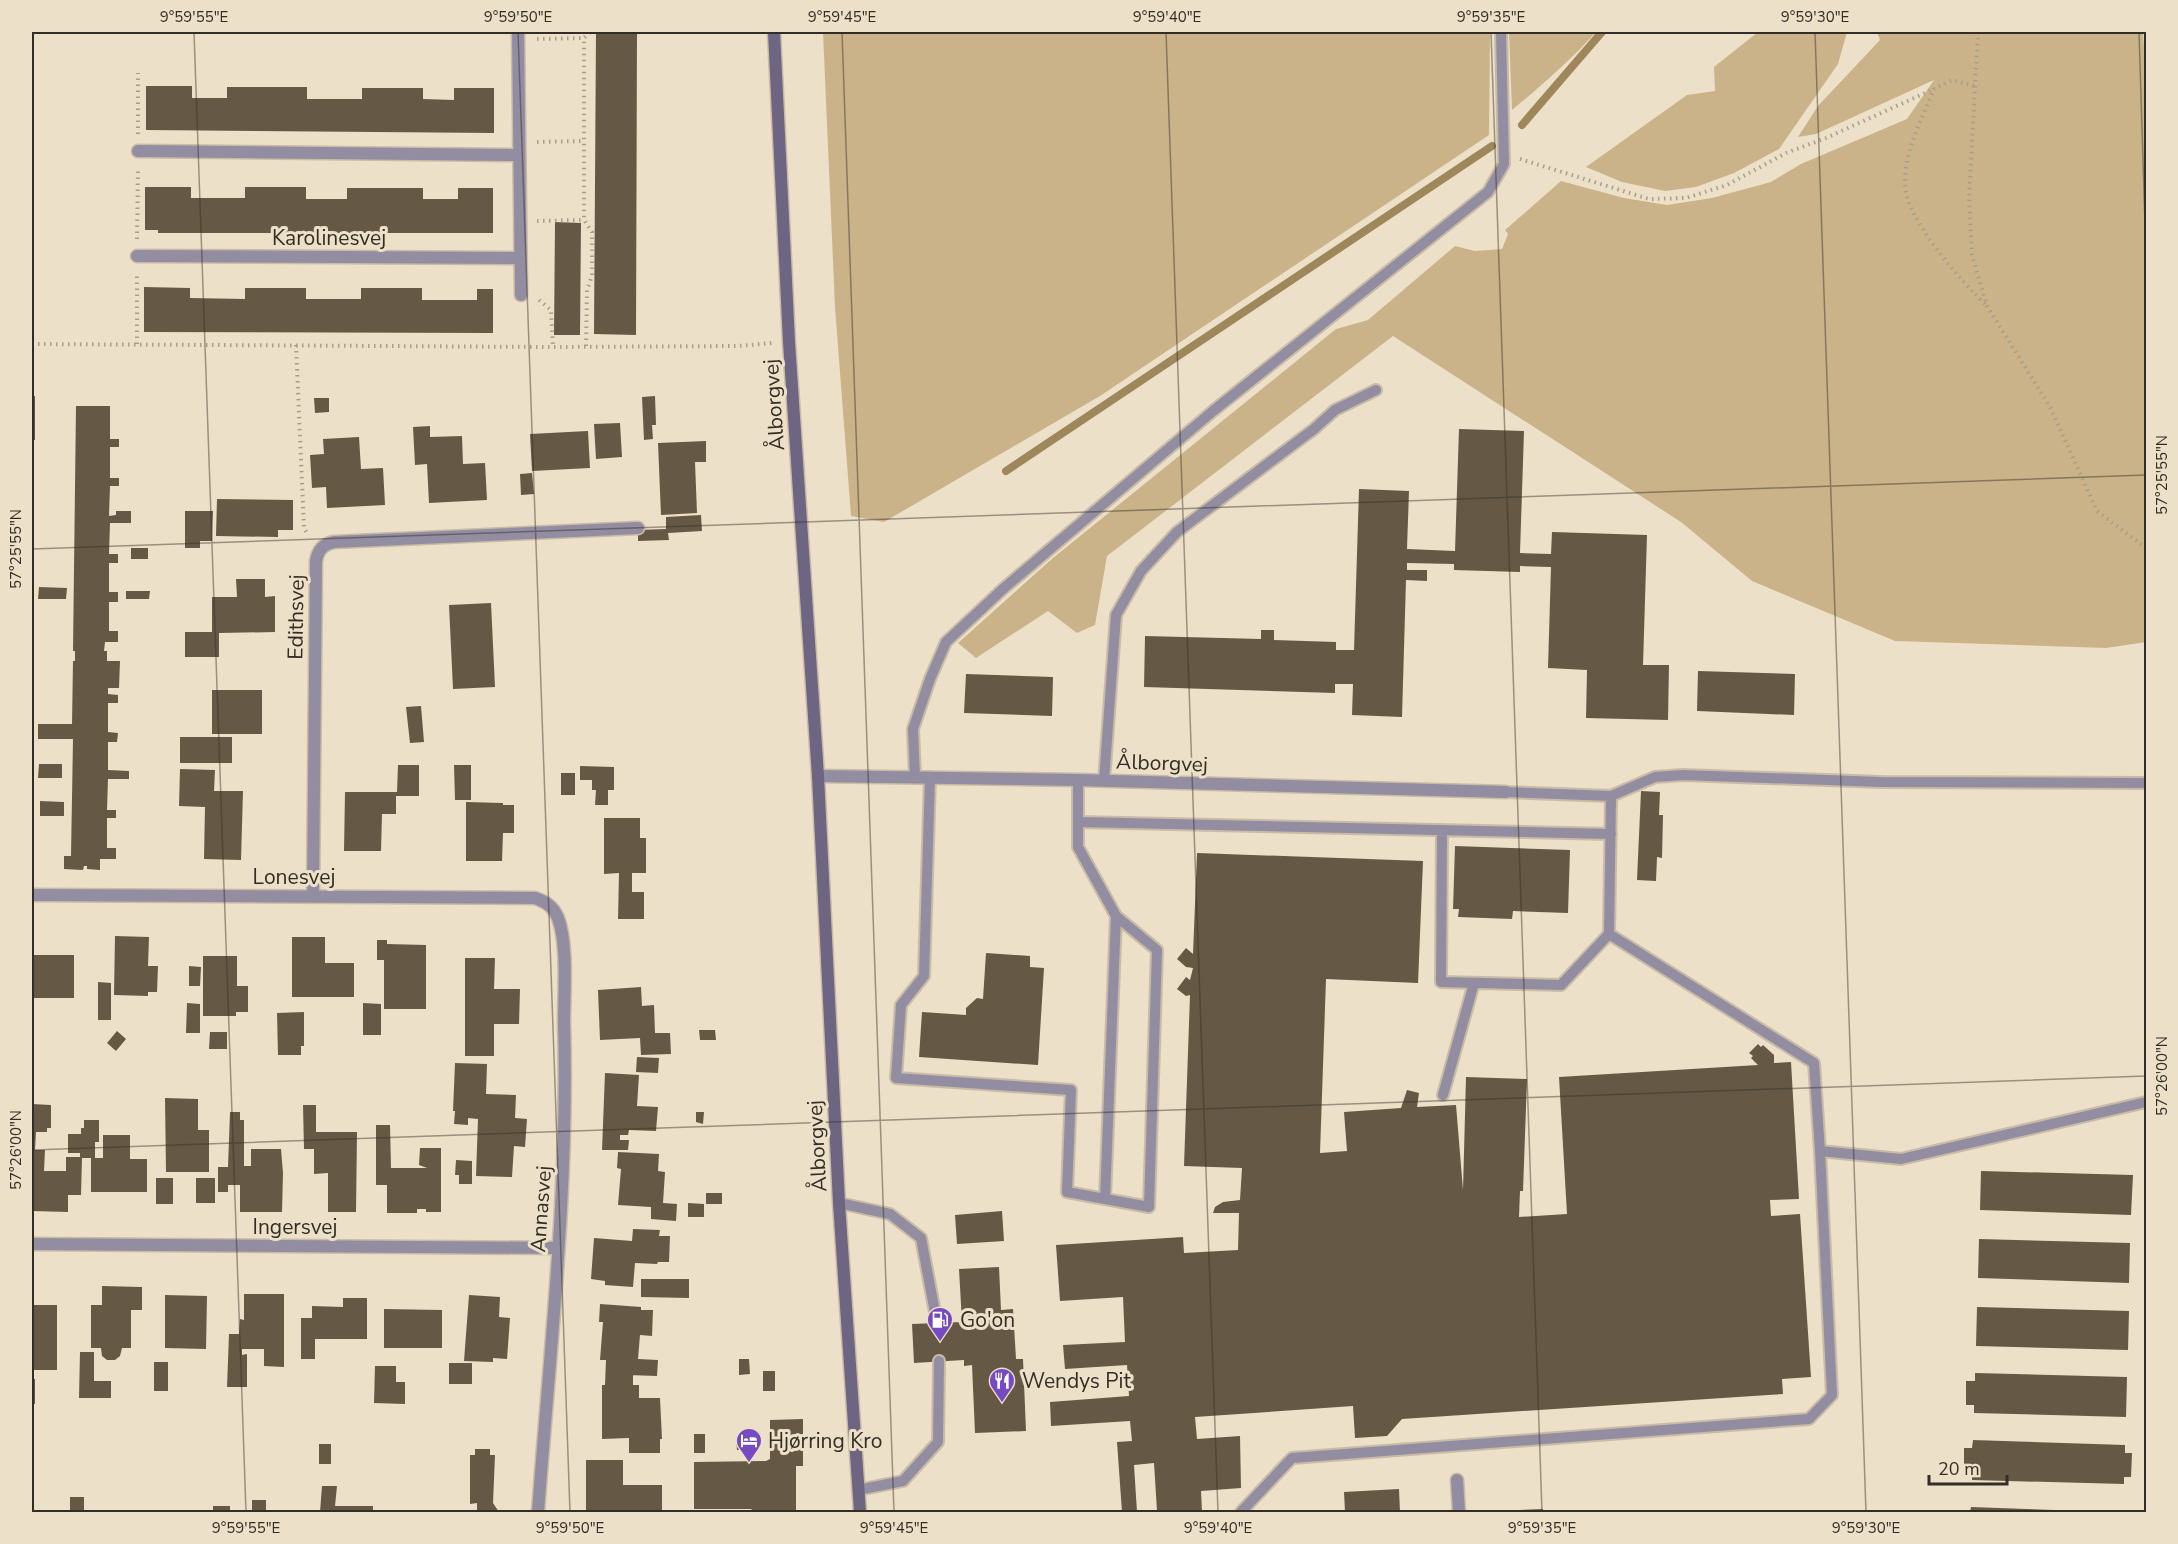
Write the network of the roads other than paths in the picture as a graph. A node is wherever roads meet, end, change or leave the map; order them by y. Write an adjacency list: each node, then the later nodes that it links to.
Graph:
1 (774, 32): 11 (main road, Ålborgvej)
2 (1501, 32): 12 (lane)
3 (518, 35): 4 (street)
4 (519, 149): 5 (street); 7 (street)
5 (138, 151)
6 (137, 256): 7 (street, Karolinesvej)
7 (520, 258): 8 (street)
8 (521, 295)
9 (1376, 390): 15 (lane)
10 (638, 528): 23 (street, Edithsvej)
11 (818, 776): 12 (street, Ålborgvej); 32 (main road, Ålborgvej)
12 (915, 777): 13 (street, Ålborgvej)
13 (930, 777): 14 (street, Ålborgvej); 31 (lane)
14 (1078, 780): 15 (street, Ålborgvej); 19 (lane)
15 (1104, 781): 17 (street, Ålborgvej)
16 (2146, 783): 18 (lane)
17 (1506, 792): 18 (lane)
18 (1611, 795): 21 (lane)
19 (1078, 822): 20 (lane); 25 (lane)
20 (1442, 830): 21 (lane); 27 (lane)
21 (1611, 834): 26 (lane)
22 (32, 895): 23 (street, Lonesvej)
23 (313, 897): 24 (street, Lonesvej)
24 (554, 909): 34 (street, Annasvej)
25 (1116, 916): 31 (lane); 31 (lane)
26 (1609, 934): 27 (lane); 30 (lane)
27 (1474, 983): 28 (lane)
28 (1443, 1095)
29 (2146, 1102): 30 (lane)
30 (1821, 1151): 41 (lane)
31 (1105, 1199)
32 (839, 1203): 35 (lane); 38 (main road, Ålborgvej)
33 (32, 1244): 34 (street, Ingersvej)
34 (558, 1248): 39 (street, Annasvej)
35 (937, 1323)
36 (939, 1361): 38 (lane)
37 (1457, 1480): 42 (street)
38 (858, 1490): 40 (main road, Ålborgvej)
39 (538, 1512)
40 (860, 1512)
41 (1241, 1512)
42 (1459, 1512)

